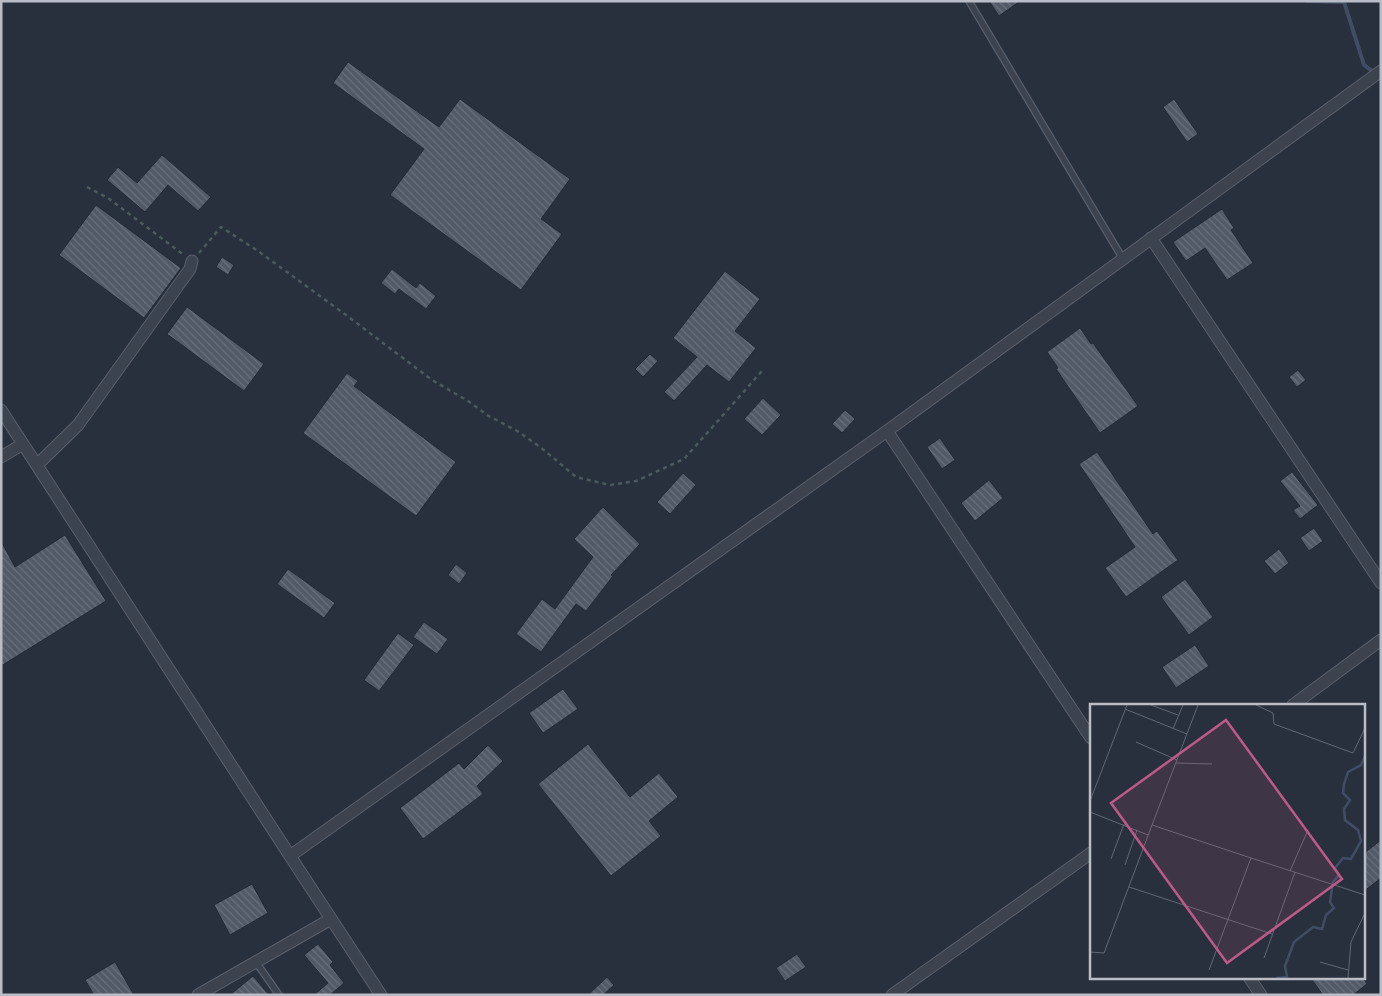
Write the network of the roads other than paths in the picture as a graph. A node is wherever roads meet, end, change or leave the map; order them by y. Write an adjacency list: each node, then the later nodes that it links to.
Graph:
1 (969, 1): 4 (lane)
2 (1381, 72): 3 (street)
3 (1151, 238): 4 (street); 11 (street)
4 (1122, 259): 7 (street)
5 (192, 261): 10 (street)
6 (1, 410): 8 (street)
7 (887, 431): 14 (street); 16 (street)
8 (23, 444): 9 (street); 10 (street)
9 (1, 457)
10 (37, 465): 16 (street)
11 (1381, 583)
12 (1381, 640): 13 (street)
13 (1294, 704)
14 (1090, 736)
15 (1090, 853): 23 (street)
16 (290, 856): 17 (street)
17 (331, 919): 18 (street); 22 (street)
18 (256, 962): 20 (street); 21 (lane)
19 (1250, 978): 24 (street)
20 (198, 995)
21 (279, 995)
22 (381, 995)
23 (892, 995)
24 (1261, 995)

